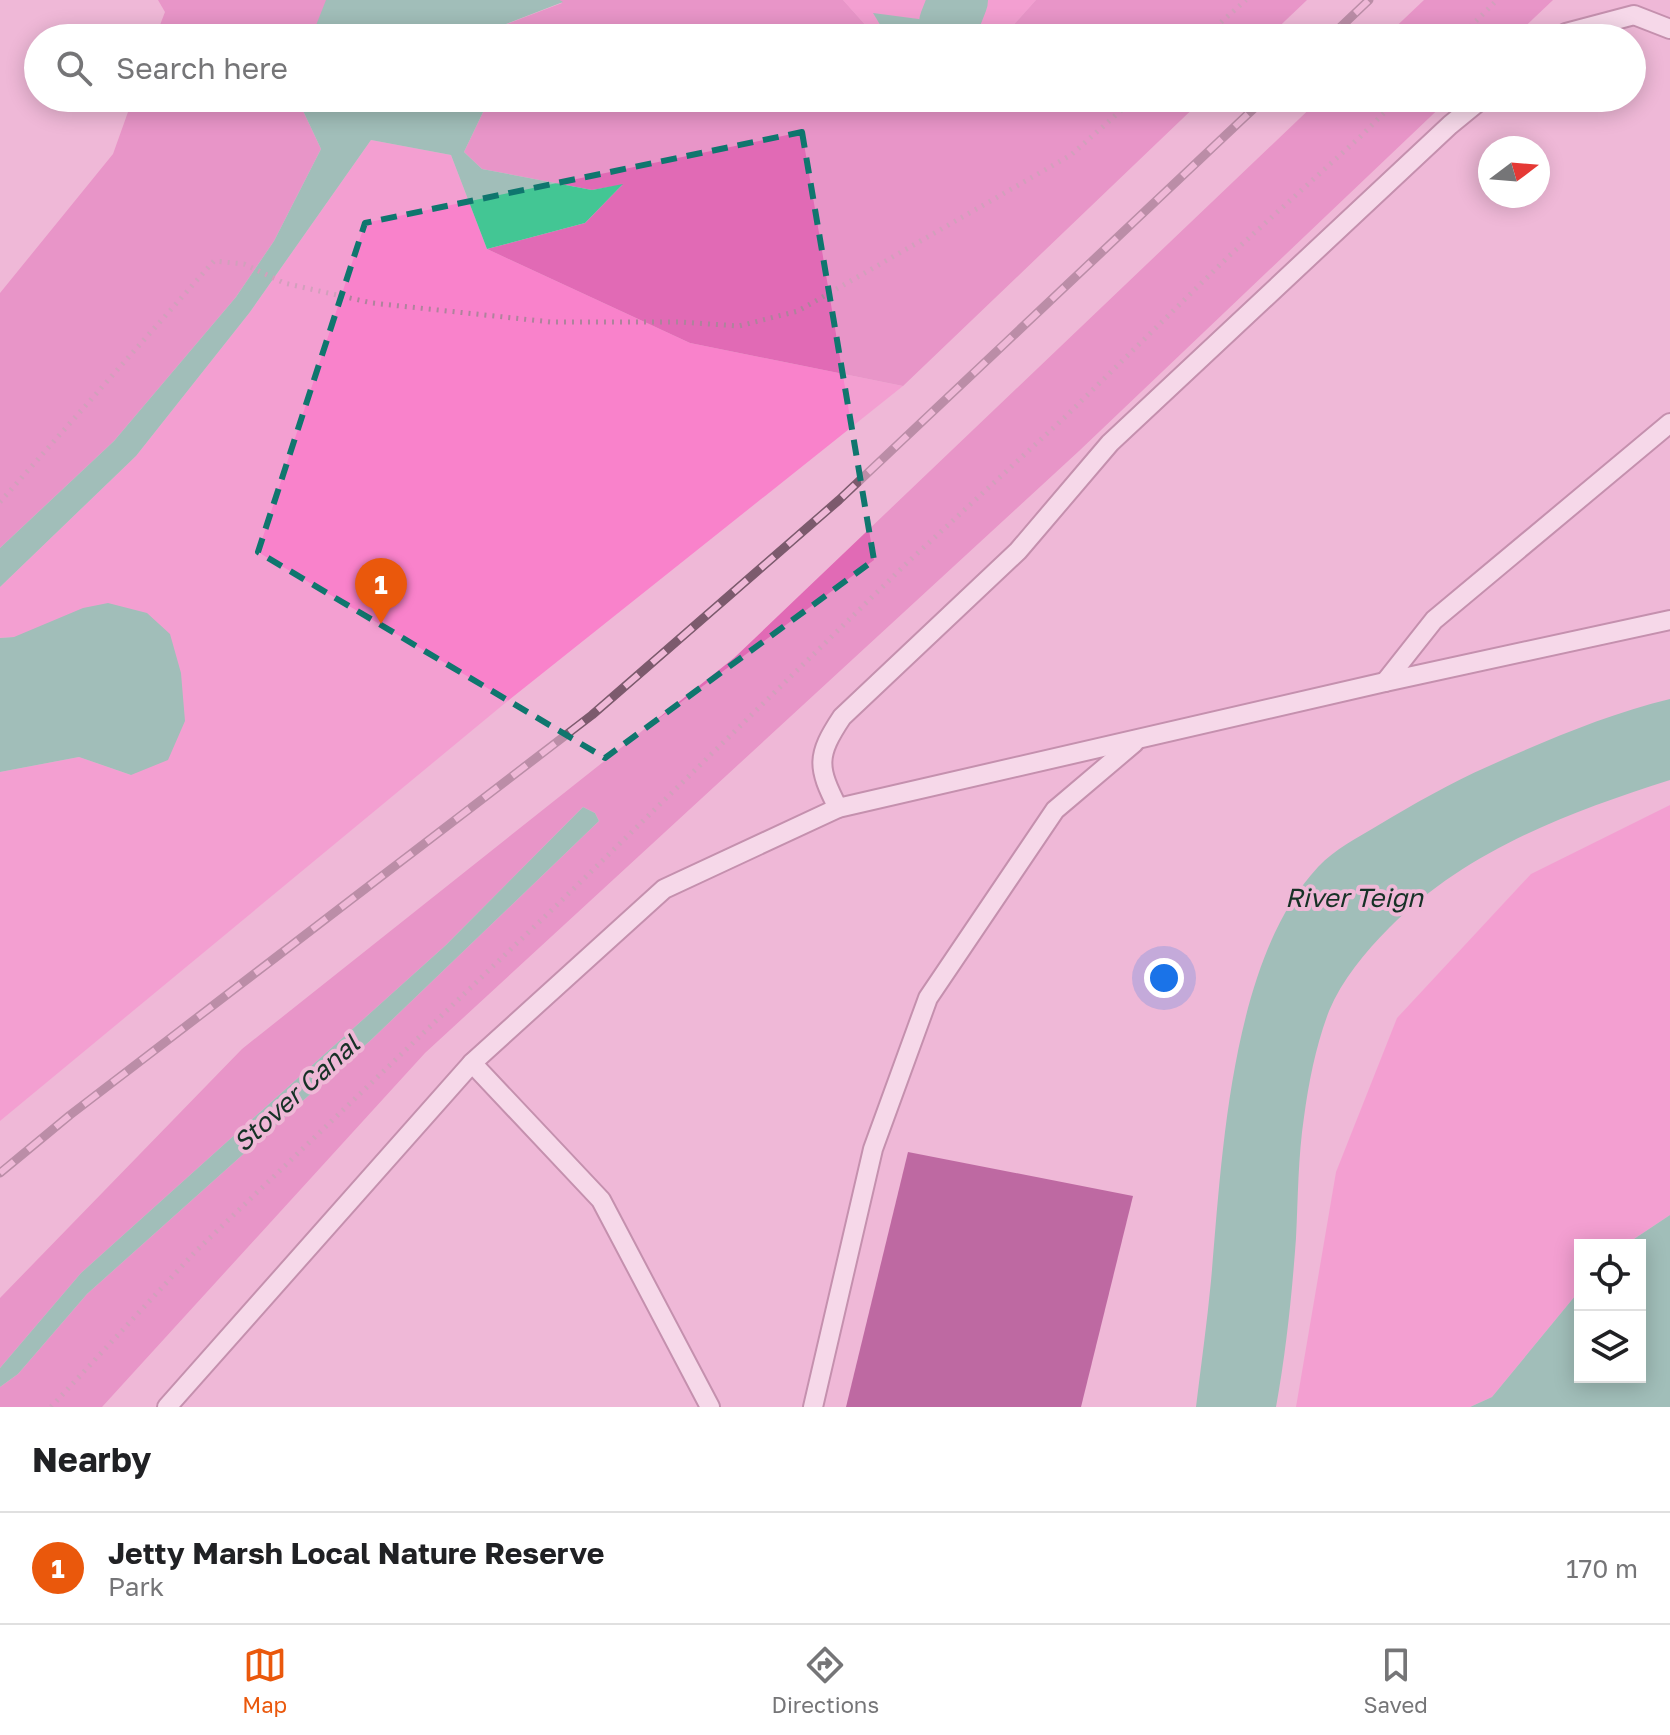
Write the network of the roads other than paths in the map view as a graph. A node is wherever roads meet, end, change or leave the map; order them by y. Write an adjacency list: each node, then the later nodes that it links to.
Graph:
1 (1600, 24): 2 (lane)
2 (1670, 29)
3 (1466, 112): 8 (lane)
4 (1670, 423): 6 (lane)
5 (1670, 620): 6 (lane)
6 (1385, 682): 7 (lane)
7 (1136, 742): 8 (lane); 12 (lane)
8 (838, 808): 9 (lane)
9 (472, 1063): 10 (lane); 11 (lane)
10 (167, 1407)
11 (710, 1407)
12 (813, 1407)

